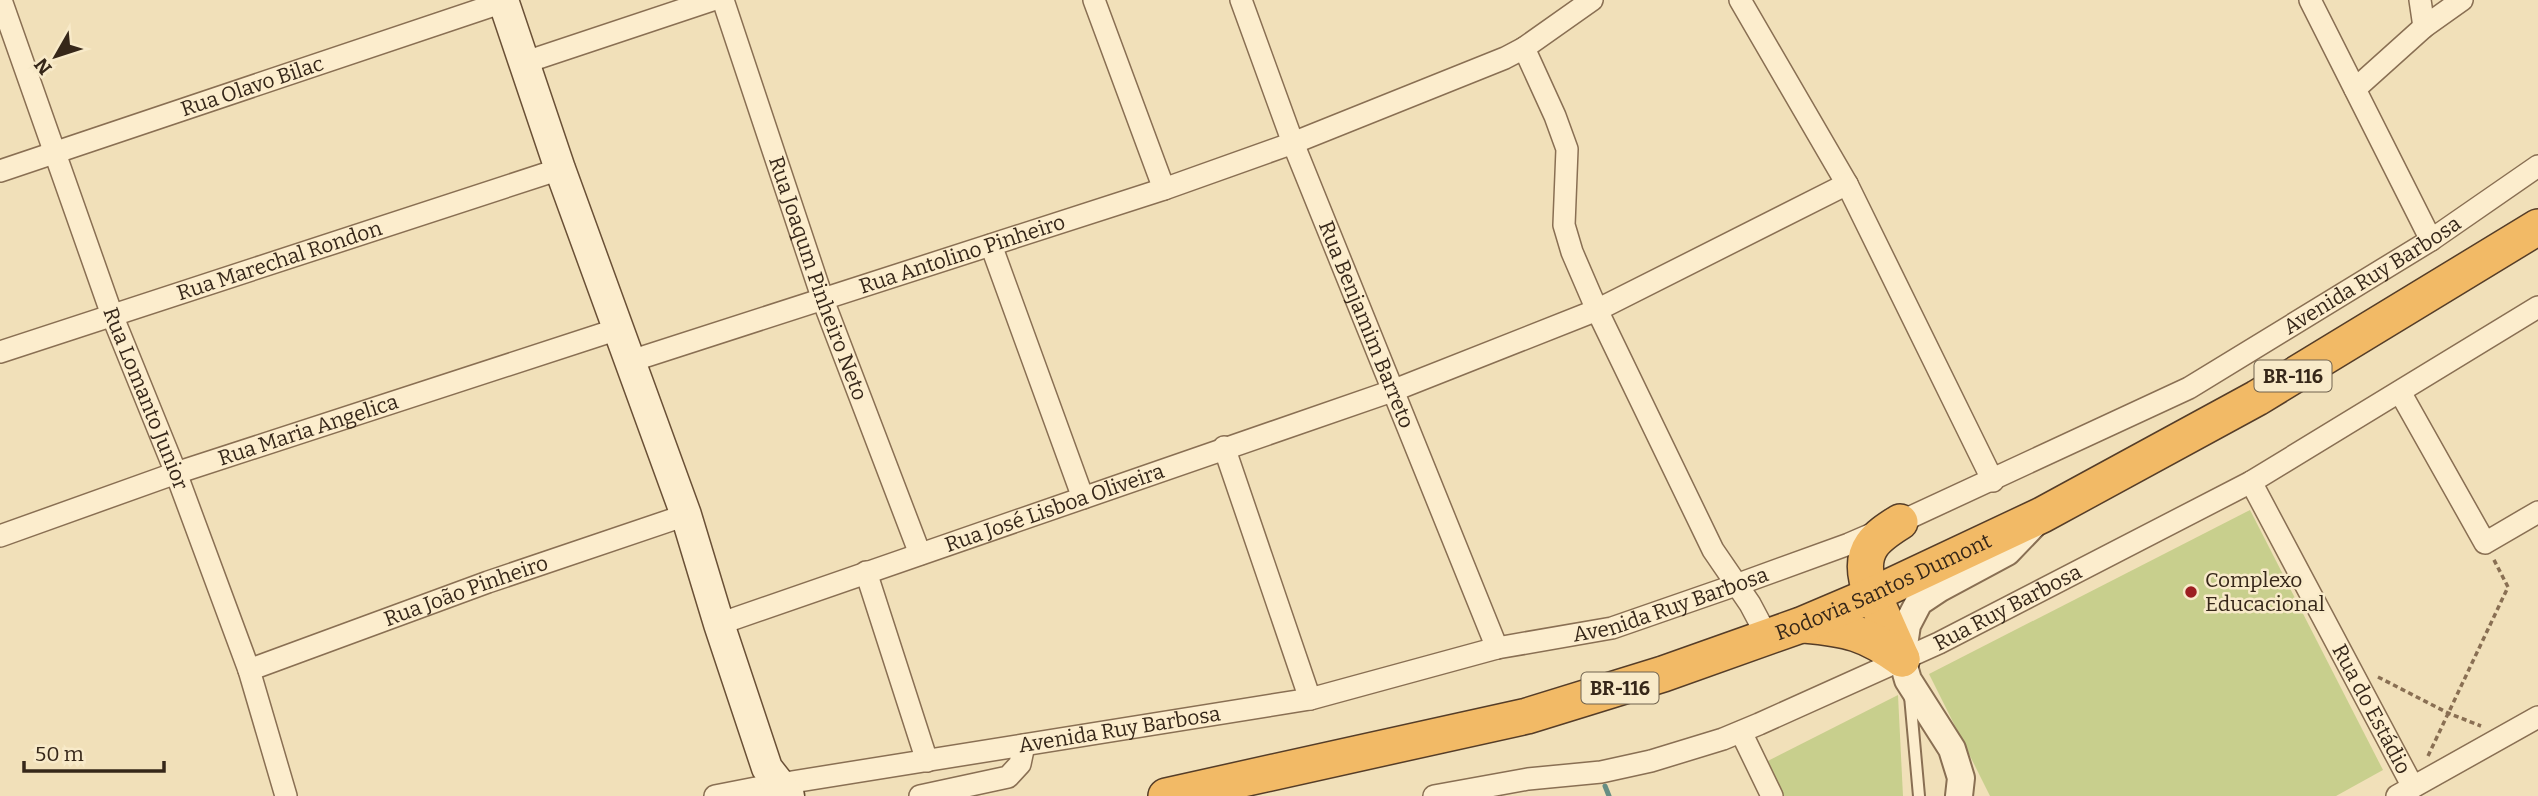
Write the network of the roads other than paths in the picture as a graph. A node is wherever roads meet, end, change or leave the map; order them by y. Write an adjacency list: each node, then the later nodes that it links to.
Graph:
1 (1, 0): 17 (street, Rua Lomanto Junior)
2 (712, 0): 14 (street)
3 (723, 0): 26 (street, Rua Joaqum Pinheiro Neto)
4 (1094, 0): 22 (street)
5 (1241, 0): 16 (street, Rua Benjamim Barreto)
6 (1592, 0): 13 (street, Rua Antolino Pinheiro)
7 (1740, 0): 21 (street)
8 (2310, 0): 15 (street)
9 (2420, 0): 12 (street)
10 (2462, 0): 12 (street)
11 (503, 1): 14 (main road); 17 (street, Rua Olavo Bilac)
12 (2424, 27): 15 (street)
13 (1524, 48): 16 (street, Rua Antolino Pinheiro); 28 (street)
14 (523, 64): 19 (main road)
15 (2355, 89): 24 (street)
16 (1293, 143): 22 (street, Rua Antolino Pinheiro); 33 (street, Rua Benjamim Barreto)
17 (55, 152): 20 (street, Rua Olavo Bilac); 29 (street, Rua Lomanto Junior)
18 (2538, 166): 24 (street, Avenida Ruy Barbosa)
19 (560, 169): 29 (street, Rua Marechal Rondon); 30 (main road)
20 (0, 171)
21 (1847, 184): 28 (street, Rua José Lisboa Oliveira); 37 (street)
22 (1164, 189): 25 (street, Rua Antolino Pinheiro)
23 (2538, 227): 41 (highway, Rodovia Santos Dumont / BR-116)
24 (2431, 240): 37 (street, Avenida Ruy Barbosa)
25 (991, 244): 26 (street, Rua Antolino Pinheiro); 39 (street)
26 (823, 300): 32 (street, Rua Antolino Pinheiro); 45 (street, Rua Joaqum Pinheiro Neto)
27 (2538, 307): 34 (street, Rua Ruy Barbosa)
28 (1597, 310): 33 (street, Rua José Lisboa Oliveira); 47 (street)
29 (112, 314): 31 (street, Rua Marechal Rondon); 36 (street, Rua Lomanto Junior)
30 (618, 329): 32 (main road); 36 (street, Rua Maria Angelica)
31 (0, 352)
32 (631, 361): 42 (main road)
33 (1392, 391): 35 (street, Rua José Lisboa Oliveira); 52 (street, Rua Benjamim Barreto)
34 (2400, 392): 38 (street, Rua Ruy Barbosa); 40 (street)
35 (1224, 447): 39 (street, Rua José Lisboa Oliveira); 55 (street)
36 (176, 473): 44 (street, Rua Maria Angelica); 54 (street, Rua Lomanto Junior)
37 (1993, 481): 43 (street, Avenida Ruy Barbosa)
38 (2251, 482): 53 (street, Rua Ruy Barbosa); 62 (street, Rua do Estádio)
39 (1083, 498): 45 (street, Rua José Lisboa Oliveira)
40 (2538, 512)
41 (2042, 515): 48 (highway, Rodovia Santos Dumont / BR-116); 53 (street)
42 (686, 516): 49 (main road); 54 (street, Rua João Pinheiro)
43 (1900, 522): 47 (street, Avenida Ruy Barbosa); 48 (highway)
44 (0, 536)
45 (920, 555): 46 (street, Rua José Lisboa Oliveira)
46 (866, 572): 49 (street, Rua José Lisboa Oliveira); 59 (street)
47 (1736, 585): 51 (street); 52 (street, Avenida Ruy Barbosa)
48 (1874, 594): 50 (highway, Rodovia Santos Dumont / BR-116); 53 (highway)
49 (719, 624): 60 (main road)
50 (1801, 625): 51 (highway, Rodovia Santos Dumont / BR-116); 53 (highway)
51 (1768, 638): 63 (highway, Rodovia Santos Dumont / BR-116)
52 (1497, 648): 55 (street, Avenida Ruy Barbosa)
53 (1905, 669): 57 (street, Rua Ruy Barbosa); 69 (lane); 70 (street)
54 (249, 670): 64 (street, Rua Lomanto Junior)
55 (1310, 699): 58 (street, Avenida Ruy Barbosa)
56 (2538, 717): 62 (street)
57 (1741, 732): 61 (street, Rua Ruy Barbosa); 68 (street)
58 (1024, 745): 59 (street, Avenida Ruy Barbosa); 66 (street)
59 (927, 761): 60 (street, Avenida Ruy Barbosa)
60 (770, 786): 65 (street, Avenida Ruy Barbosa)
61 (1531, 787): 67 (street, Rua Ruy Barbosa)
62 (2405, 791)
63 (1173, 795)
64 (286, 796)
65 (715, 796)
66 (920, 796)
67 (1434, 796)
68 (1772, 796)
69 (1919, 796)
70 (1959, 796)

